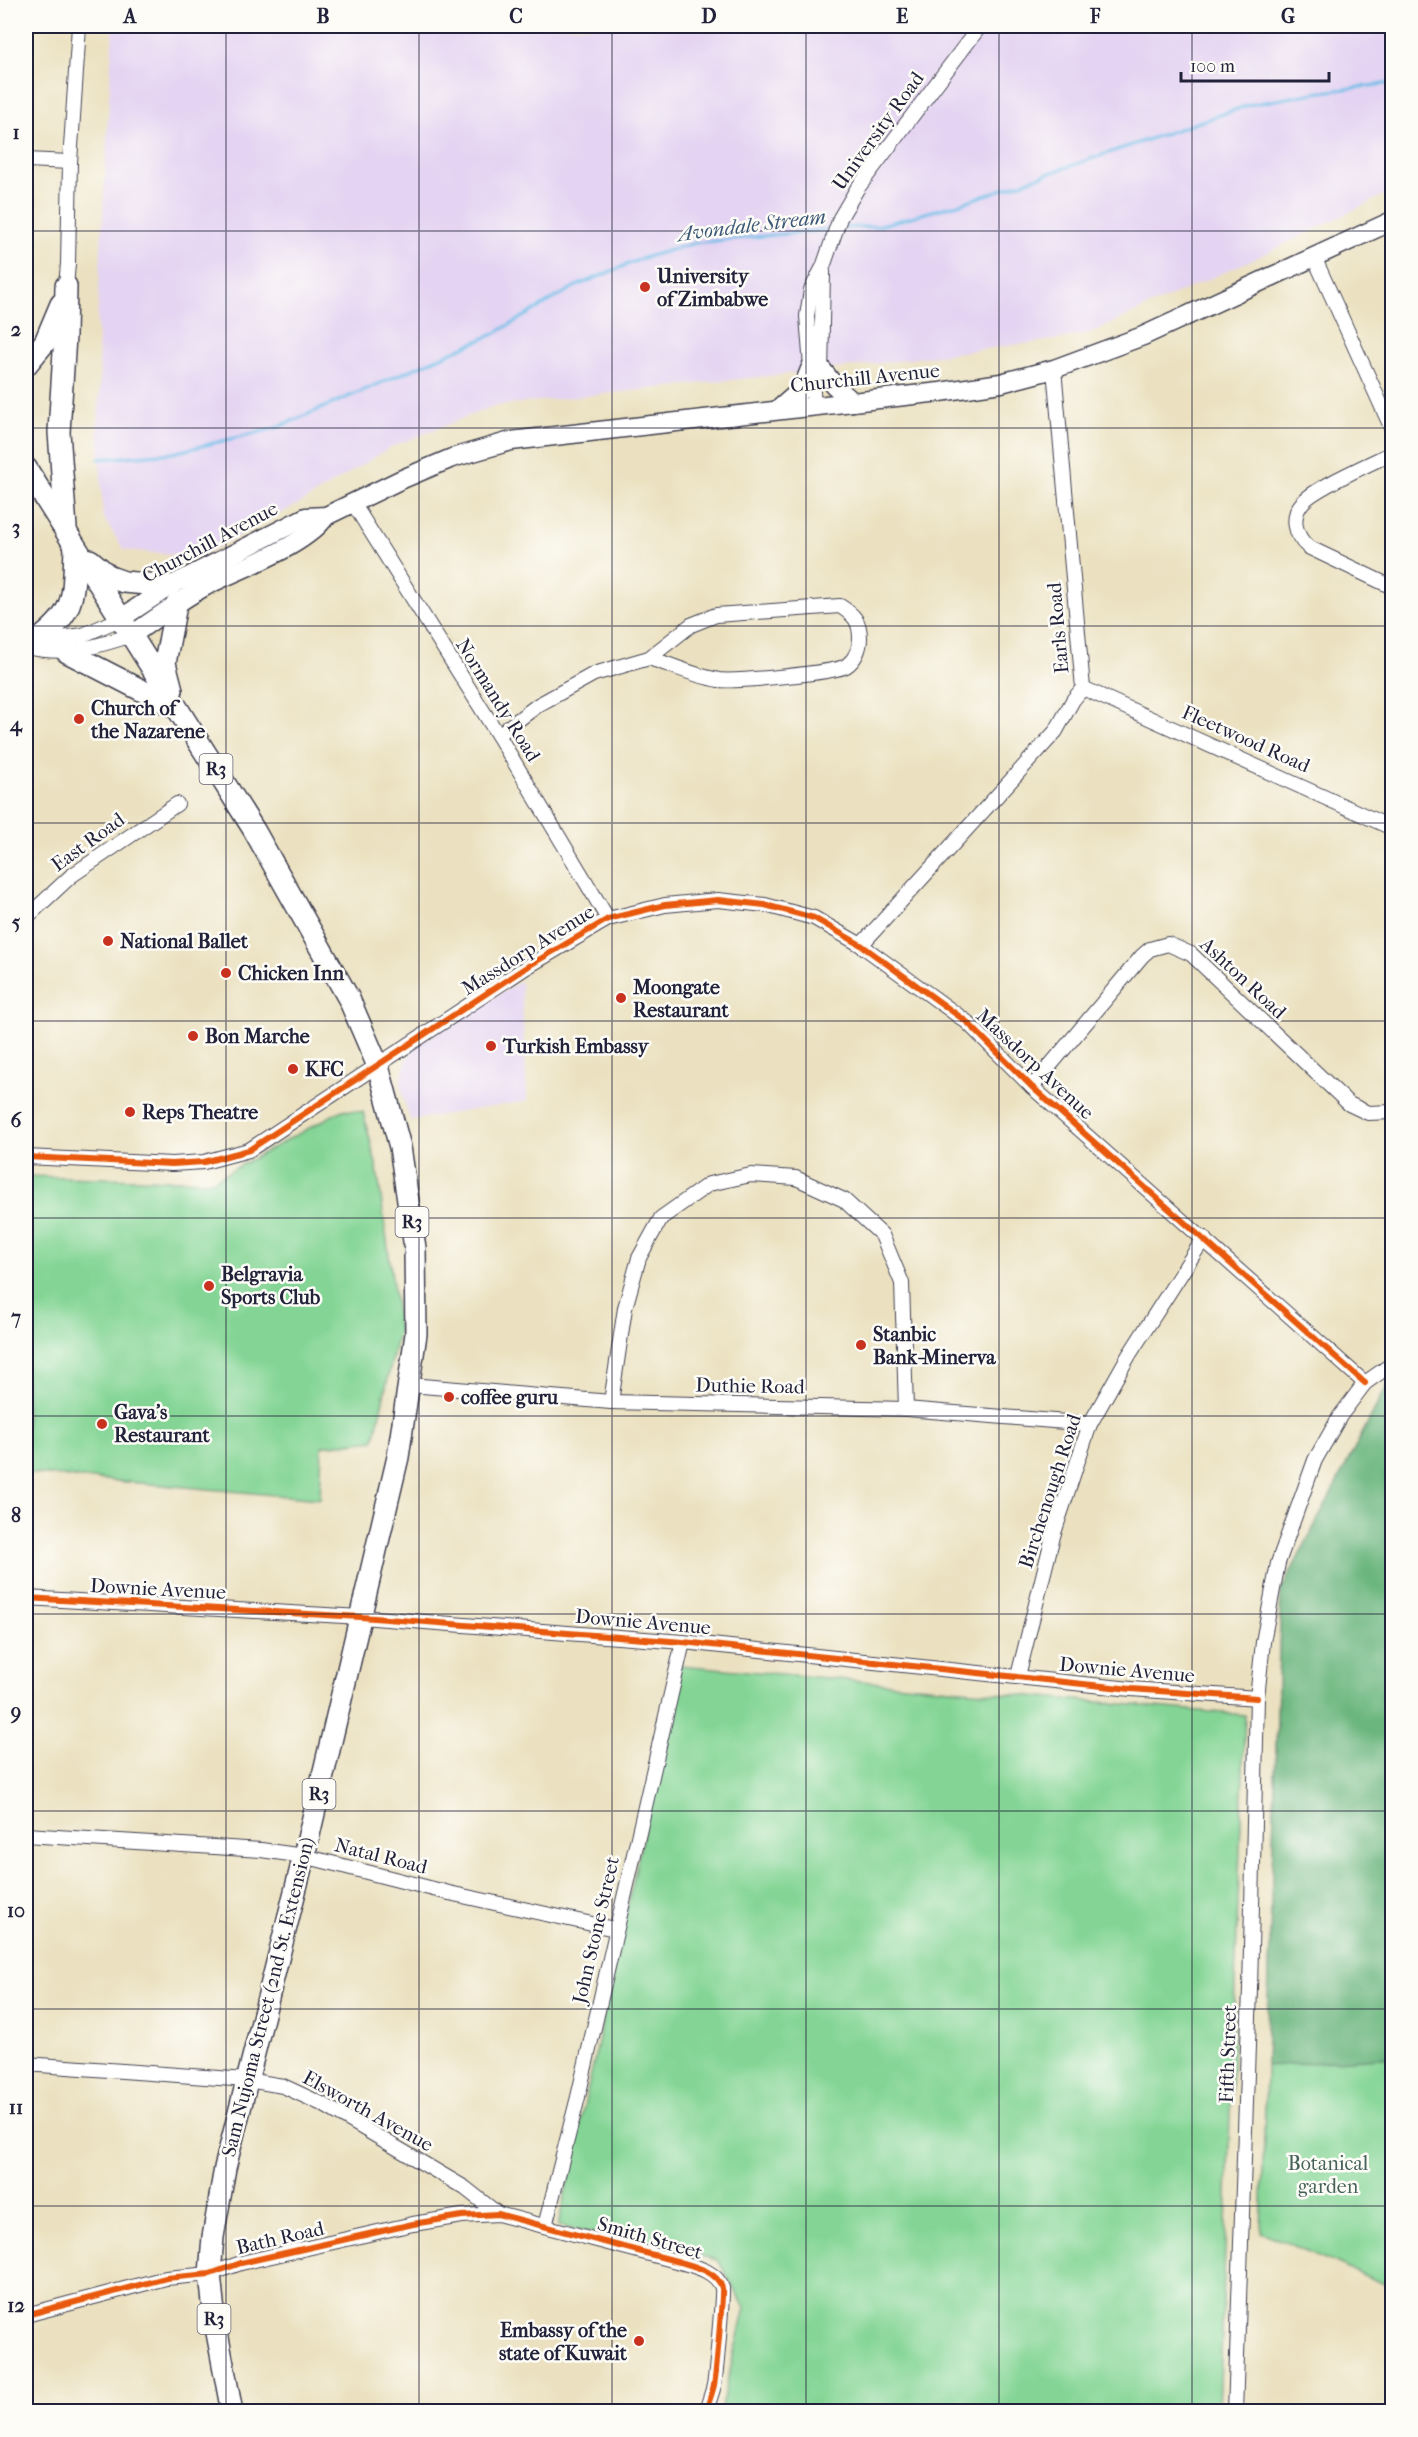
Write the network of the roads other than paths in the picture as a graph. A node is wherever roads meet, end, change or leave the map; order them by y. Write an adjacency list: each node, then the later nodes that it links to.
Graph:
1 (79, 26): 4 (street)
2 (980, 26): 9 (street, University Road)
3 (26, 160): 4 (street)
4 (70, 162): 7 (street)
5 (1392, 221): 6 (main road, Churchill Avenue)
6 (1314, 257): 10 (main road, Churchill Avenue); 14 (street)
7 (66, 286): 8 (highway); 18 (highway)
8 (26, 365)
9 (816, 367): 11 (main road); 12 (street, University Road); 13 (main road)
10 (1054, 369): 11 (main road, Churchill Avenue); 25 (street, Earls Road)
11 (853, 402): 12 (main road, Churchill Avenue)
12 (818, 405): 13 (main road, Churchill Avenue)
13 (777, 410): 17 (main road, Churchill Avenue)
14 (1392, 429)
15 (1392, 453): 19 (street)
16 (26, 468): 18 (highway, Sam Nujoma Street (2nd St. Extension) / R3)
17 (353, 503): 20 (main road, Churchill Avenue); 27 (street, Normandy Road)
18 (71, 540): 20 (highway); 21 (highway, Sam Nujoma Street (2nd St. Extension) / R3); 22 (highway)
19 (1392, 587)
20 (173, 596): 21 (main road, Churchill Avenue); 26 (highway)
21 (126, 627): 22 (street); 23 (street); 26 (highway, Sam Nujoma Street (2nd St. Extension) / R3)
22 (29, 643): 23 (street)
23 (67, 652): 26 (highway)
24 (649, 658): 24 (street); 27 (street)
25 (1083, 688): 29 (street, Fleetwood Road); 32 (street, Earls Road)
26 (176, 708): 33 (highway, Sam Nujoma Street (2nd St. Extension) / R3)
27 (498, 735): 31 (street, Normandy Road)
28 (177, 804): 30 (street, East Road)
29 (1392, 828)
30 (26, 918)
31 (608, 919): 32 (street, Massdorp Avenue); 33 (street, Massdorp Avenue)
32 (861, 945): 34 (street, Massdorp Avenue)
33 (378, 1066): 36 (street, Massdorp Avenue); 40 (highway, Sam Nujoma Street (2nd St. Extension) / R3)
34 (1032, 1087): 35 (street, Ashton Road); 37 (street, Massdorp Avenue)
35 (1392, 1112)
36 (26, 1157)
37 (1204, 1238): 39 (street, Massdorp Avenue); 43 (street, Birchenough Road)
38 (1392, 1364): 39 (street, Fifth Street)
39 (1365, 1383): 48 (street, Fifth Street)
40 (410, 1385): 41 (street, Duthie Road); 45 (highway, Sam Nujoma Street (2nd St. Extension) / R3)
41 (612, 1402): 42 (street, Duthie Road); 42 (street)
42 (906, 1409): 43 (street, Duthie Road)
43 (1090, 1424): 47 (street, Birchenough Road)
44 (26, 1598): 45 (street, Downie Avenue)
45 (361, 1617): 46 (street, Downie Avenue); 50 (highway, Sam Nujoma Street (2nd St. Extension) / R3)
46 (683, 1642): 47 (street, Downie Avenue); 51 (street, John Stone Street)
47 (1018, 1676): 48 (street, Downie Avenue)
48 (1257, 1698): 60 (street, Fifth Street)
49 (26, 1835): 50 (street, Natal Road)
50 (304, 1856): 51 (street, Natal Road); 53 (highway, Sam Nujoma Street (2nd St. Extension) / R3)
51 (615, 1929): 55 (street, John Stone Street)
52 (26, 2064): 53 (street, Elsworth Avenue)
53 (247, 2080): 54 (street, Elsworth Avenue); 56 (highway, Sam Nujoma Street (2nd St. Extension) / R3)
54 (498, 2214): 55 (street, Bath Road); 56 (street, Bath Road)
55 (546, 2226): 59 (street, Smith Street)
56 (210, 2274): 57 (street, Bath Road); 58 (highway, Sam Nujoma Street (2nd St. Extension) / R3)
57 (26, 2315)
58 (232, 2412)
59 (705, 2412)
60 (1235, 2412)

